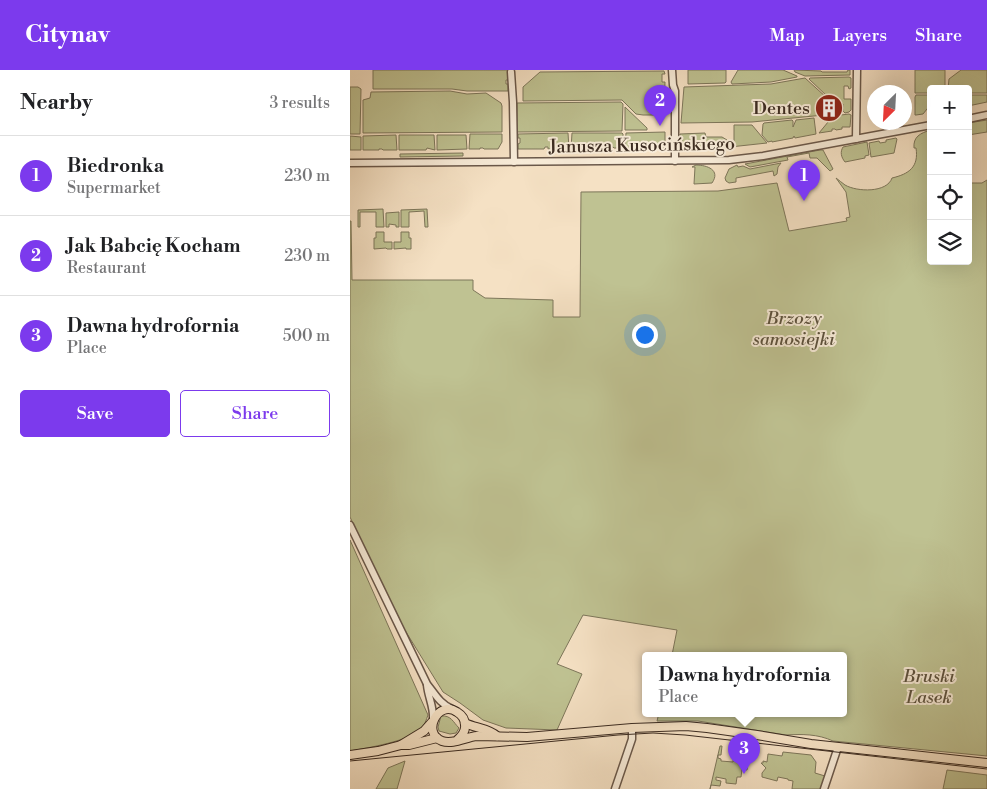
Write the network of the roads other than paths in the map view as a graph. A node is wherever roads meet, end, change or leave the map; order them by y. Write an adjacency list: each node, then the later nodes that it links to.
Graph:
1 (672, 70): 8 (street)
2 (857, 70): 7 (street)
3 (511, 72): 9 (street)
4 (987, 115): 5 (street)
5 (972, 117)
6 (927, 126): 7 (street, Janusza Kusocińskiego)
7 (856, 139): 8 (street, Janusza Kusocińskiego)
8 (675, 161): 9 (street, Janusza Kusocińskiego)
9 (514, 162): 10 (street, Janusza Kusocińskiego)
10 (350, 163)
11 (350, 525): 12 (street)
12 (427, 684): 13 (street); 14 (street)
13 (453, 710): 14 (main road); 15 (main road)
14 (433, 720): 18 (main road); 20 (main road)
15 (465, 723): 17 (main road); 19 (main road)
16 (632, 728): 17 (main road); 21 (main road); 24 (street)
17 (497, 736): 19 (main road)
18 (437, 738): 19 (main road); 20 (main road)
19 (456, 741)
20 (401, 745): 22 (main road)
21 (838, 747): 23 (main road); 25 (street)
22 (350, 755)
23 (987, 763)
24 (614, 789)
25 (824, 789)

